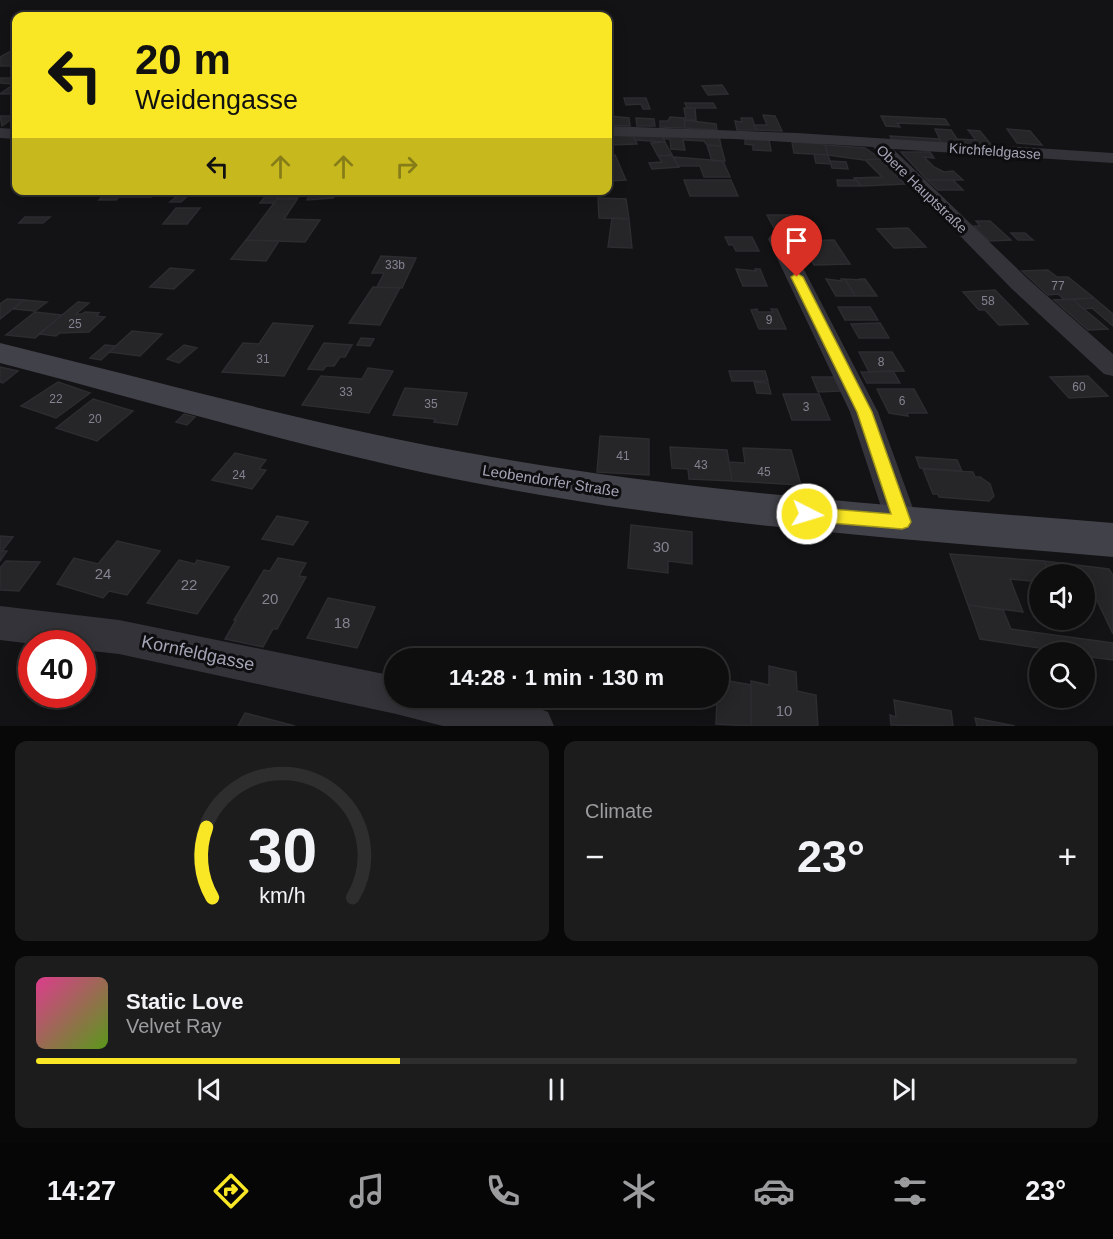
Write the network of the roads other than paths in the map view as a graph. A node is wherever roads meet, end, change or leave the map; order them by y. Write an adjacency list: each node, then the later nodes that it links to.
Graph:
1 (612, 131): 2 (street, Obere Hauptstraße)
2 (878, 143): 3 (street, Kirchfeldgasse); 6 (street, Obere Hauptstraße)
3 (1113, 158)
4 (778, 239): 7 (street)
5 (0, 353): 7 (street, Leobendorfer Straße)
6 (1113, 368)
7 (902, 522): 8 (street, Leobendorfer Straße)
8 (1113, 540)
9 (0, 623): 10 (street, Kornfeldgasse)
10 (384, 693)
11 (452, 708): 12 (street)
12 (534, 726)

